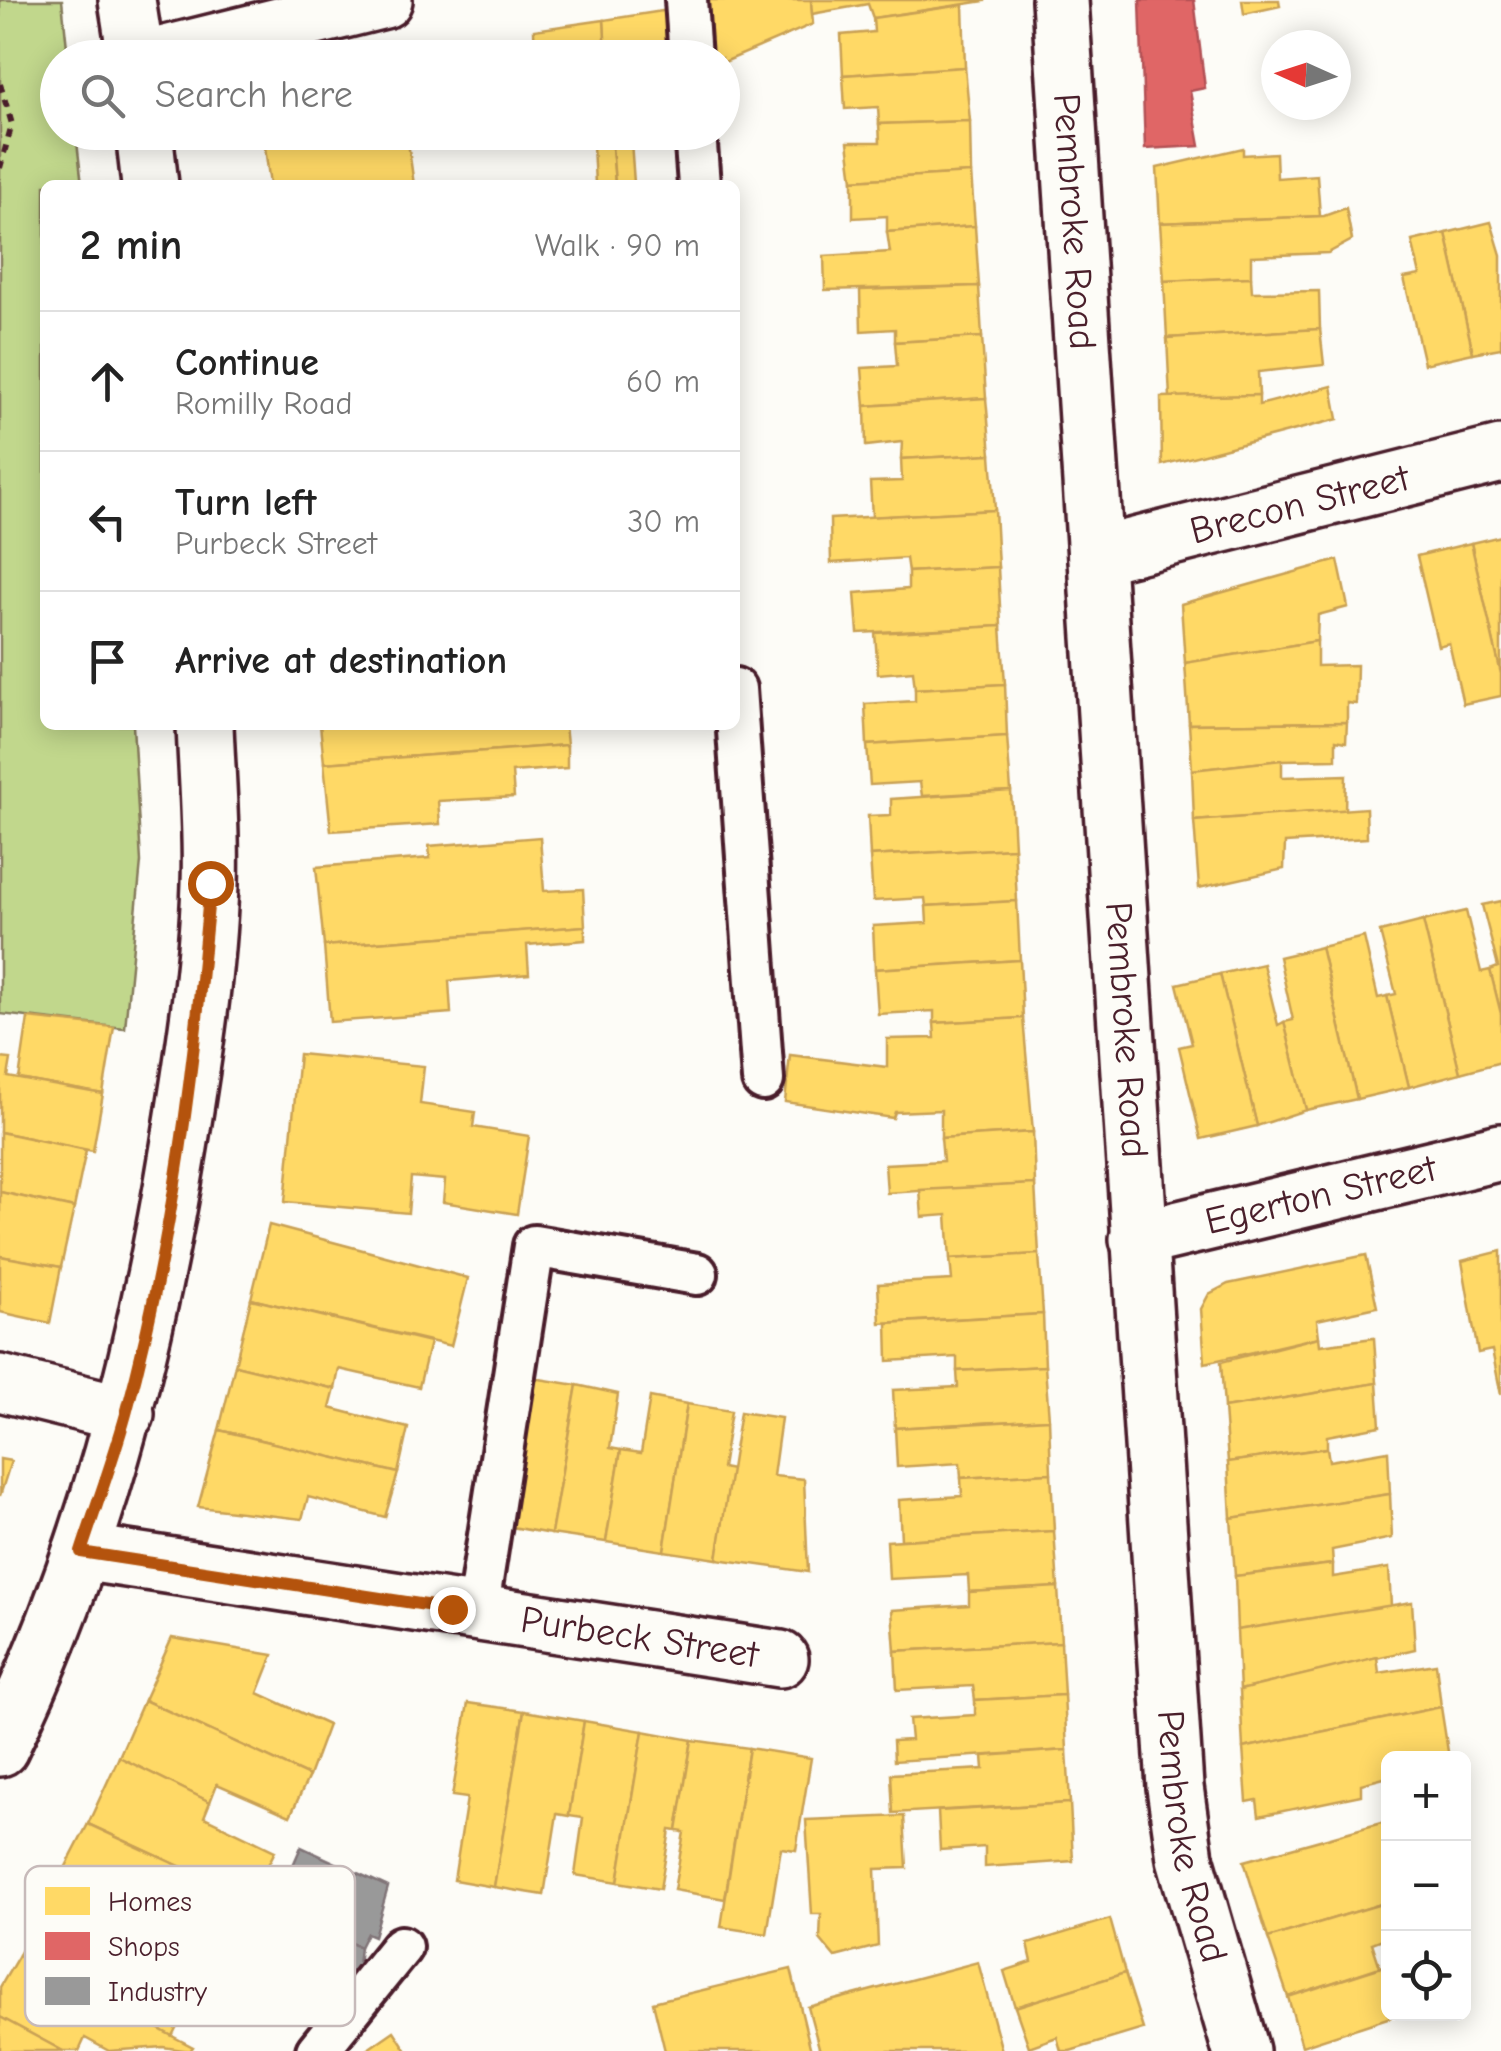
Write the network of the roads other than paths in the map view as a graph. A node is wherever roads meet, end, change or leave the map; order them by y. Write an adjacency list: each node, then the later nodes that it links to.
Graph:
1 (128, 0): 5 (street)
2 (384, 0): 6 (street)
3 (686, 0): 7 (lane)
4 (1060, 0): 13 (street, Pembroke Road)
5 (134, 40)
6 (223, 40)
7 (689, 40)
8 (146, 150): 10 (street)
9 (696, 150): 11 (lane)
10 (149, 180)
11 (699, 180)
12 (1501, 454): 13 (street, Brecon Street)
13 (1096, 556): 18 (street, Pembroke Road)
14 (206, 730): 21 (street)
15 (738, 730): 16 (lane)
16 (763, 1080)
17 (1501, 1152): 18 (street, Egerton Street)
18 (1138, 1239): 30 (street, Pembroke Road)
19 (698, 1274): 23 (lane)
20 (0, 1382): 21 (street)
21 (126, 1414): 22 (street)
22 (81, 1552): 23 (street, Purbeck Street); 25 (street)
23 (476, 1613): 24 (street, Purbeck Street)
24 (780, 1659)
25 (0, 1748)
26 (401, 1948): 27 (lane)
27 (355, 2004)
28 (337, 2026): 29 (lane)
29 (317, 2051)
30 (1241, 2051)

